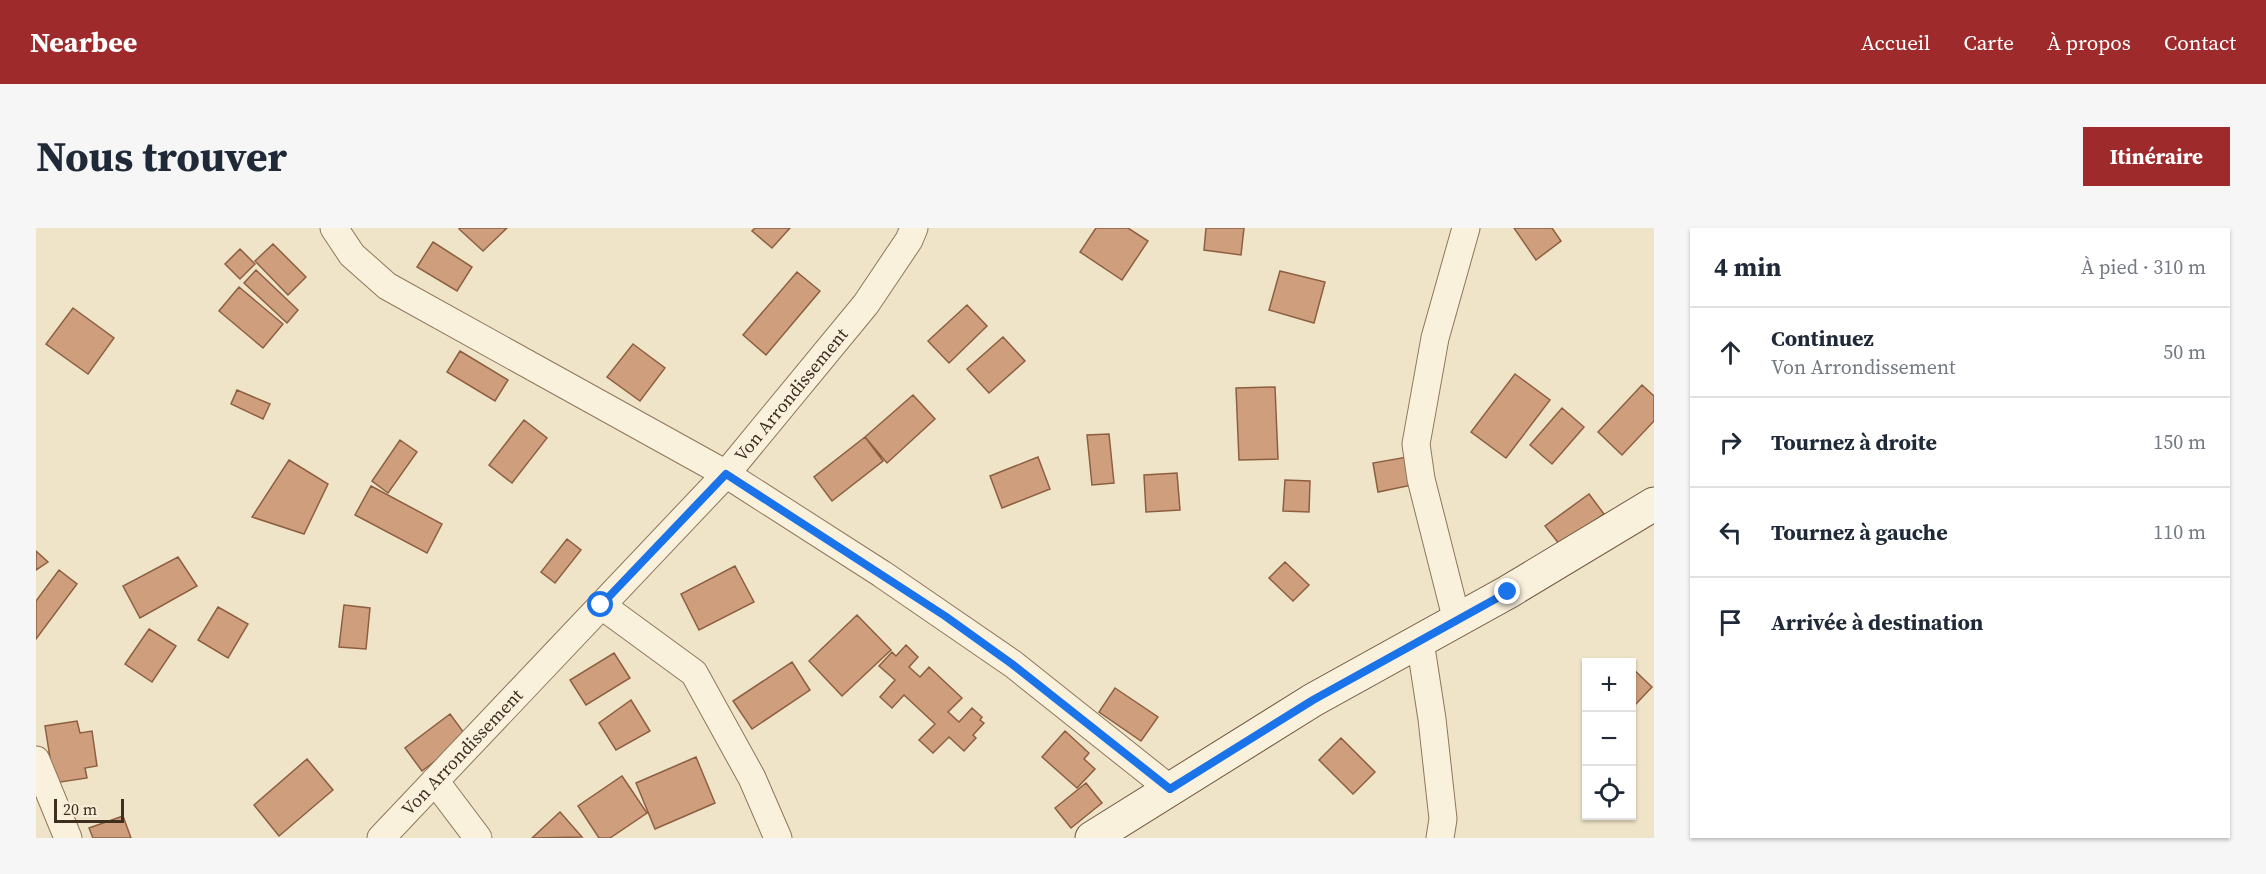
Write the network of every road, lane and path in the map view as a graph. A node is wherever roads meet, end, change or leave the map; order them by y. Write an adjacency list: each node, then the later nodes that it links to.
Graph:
1 (334, 228): 4 (street)
2 (914, 228): 4 (street, Von Arrondissement)
3 (1466, 228): 7 (street)
4 (726, 474): 6 (street, Von Arrondissement); 11 (street)
5 (1654, 504): 7 (street)
6 (601, 605): 10 (street, Von Arrondissement); 15 (street)
7 (1457, 621): 8 (street)
8 (1420, 641): 11 (street); 17 (street)
9 (36, 760): 12 (street)
10 (435, 781): 13 (street, Von Arrondissement); 14 (street)
11 (1170, 789): 16 (street)
12 (68, 838)
13 (381, 838)
14 (478, 838)
15 (778, 838)
16 (1092, 838)
17 (1440, 838)

